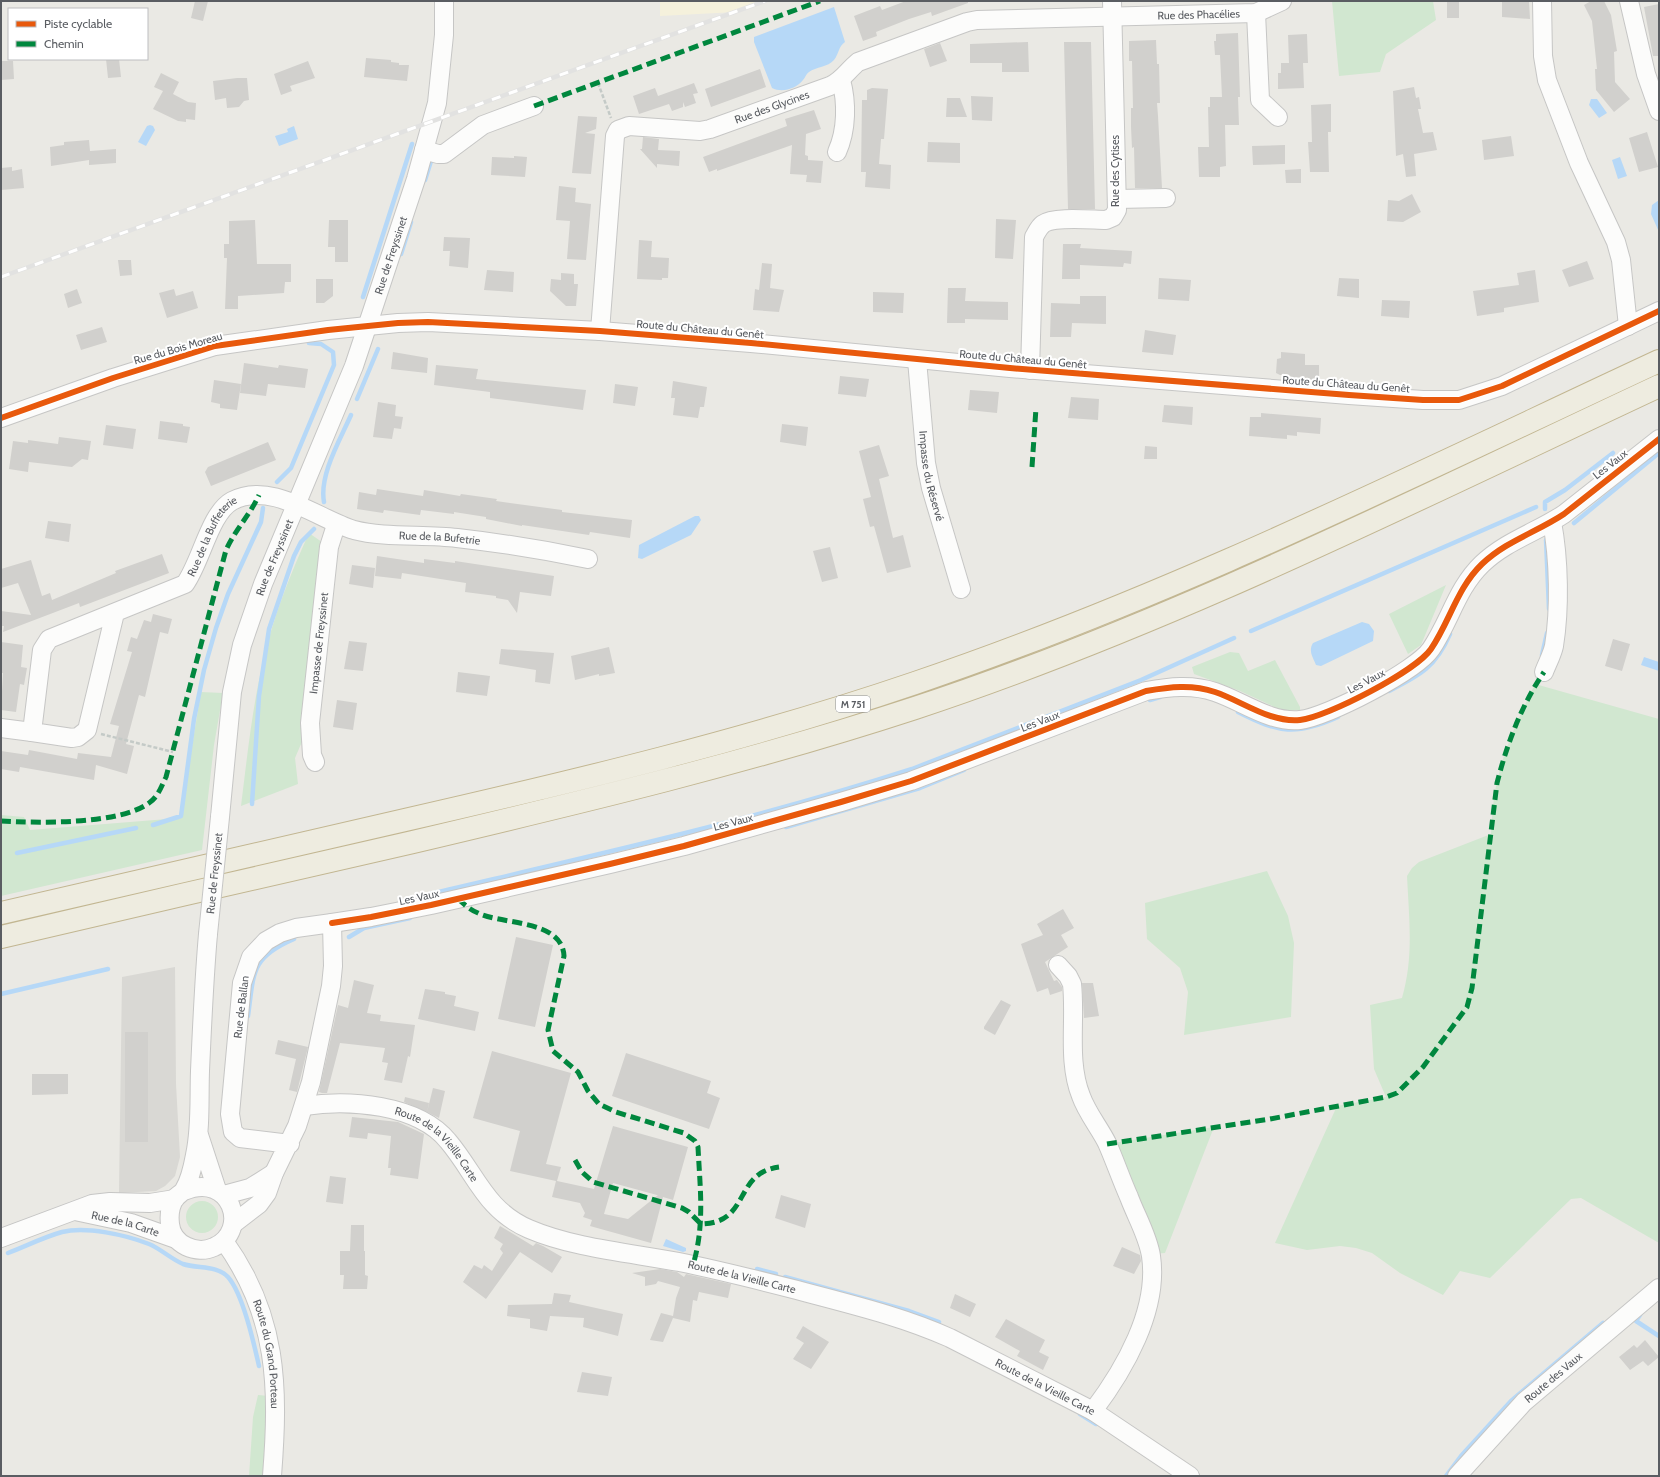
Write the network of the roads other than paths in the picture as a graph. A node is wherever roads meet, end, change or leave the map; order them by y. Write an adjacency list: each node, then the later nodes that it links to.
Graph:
1 (444, 1): 11 (street, Rue de Freyssinet)
2 (1282, 1): 6 (street, Rue des Phacélies)
3 (1542, 1): 17 (street)
4 (1629, 1): 9 (street)
5 (1112, 9): 6 (street, Rue des Phacélies); 7 (street, Rue des Glycines); 14 (street, Rue des Cytises)
6 (1256, 13): 10 (street)
7 (841, 80): 12 (street); 18 (street, Rue des Glycines)
8 (534, 106): 11 (street)
9 (1659, 111)
10 (1278, 117)
11 (424, 150): 16 (street, Rue de Freyssinet)
12 (837, 152)
13 (1166, 198): 14 (street)
14 (1117, 199): 21 (street, Rue des Cytises)
15 (1659, 310): 17 (street, Route du Château du Genêt)
16 (367, 326): 18 (street, Route du Château du Genêt); 23 (street, Rue du Bois Moreau); 25 (street, Rue de Freyssinet)
17 (1628, 326): 21 (street, Route du Château du Genêt)
18 (600, 332): 19 (street, Route du Château du Genêt)
19 (917, 360): 21 (street, Route du Château du Genêt); 29 (street, Impasse du Réservé)
20 (1659, 361): 35 (highway, M 751)
21 (1030, 370)
22 (1659, 386): 37 (highway, M 751)
23 (1, 418)
24 (1659, 439): 26 (street, Les Vaux)
25 (296, 504): 27 (street, Rue de la Bufetrie); 30 (street, Rue de la Buffeterie); 40 (street, Rue de Freyssinet, bridge)
26 (1552, 522): 31 (street); 36 (street, Les Vaux)
27 (336, 525): 28 (street, Rue de la Bufetrie); 34 (street, Impasse de Freyssinet)
28 (588, 560)
29 (962, 589)
30 (115, 613): 33 (street, Rue de la Buffeterie); 33 (street)
31 (1544, 672)
32 (1, 728): 33 (street)
33 (32, 732)
34 (315, 762)
35 (1, 914)
36 (332, 923): 39 (street); 41 (street, Rue de Ballan)
37 (1, 937)
38 (1058, 965): 51 (street)
39 (304, 1106): 41 (street); 51 (street, Route de la Vieille Carte)
40 (199, 1135): 43 (street); 44 (street)
41 (290, 1144): 42 (street)
42 (274, 1173): 43 (street); 46 (street)
43 (221, 1192): 44 (street); 46 (street)
44 (179, 1195): 45 (street, Rue de la Carte); 48 (street)
45 (74, 1211): 47 (street, Rue de la Carte); 48 (street, Rue de la Carte)
46 (233, 1224): 49 (street)
47 (1, 1238)
48 (176, 1239): 49 (street)
49 (224, 1241): 52 (street, Route du Grand Porteau)
50 (1659, 1288): 54 (street, Route des Vaux)
51 (1093, 1411): 53 (street, Route de la Vieille Carte)
52 (272, 1476)
53 (1190, 1476)
54 (1457, 1476)

